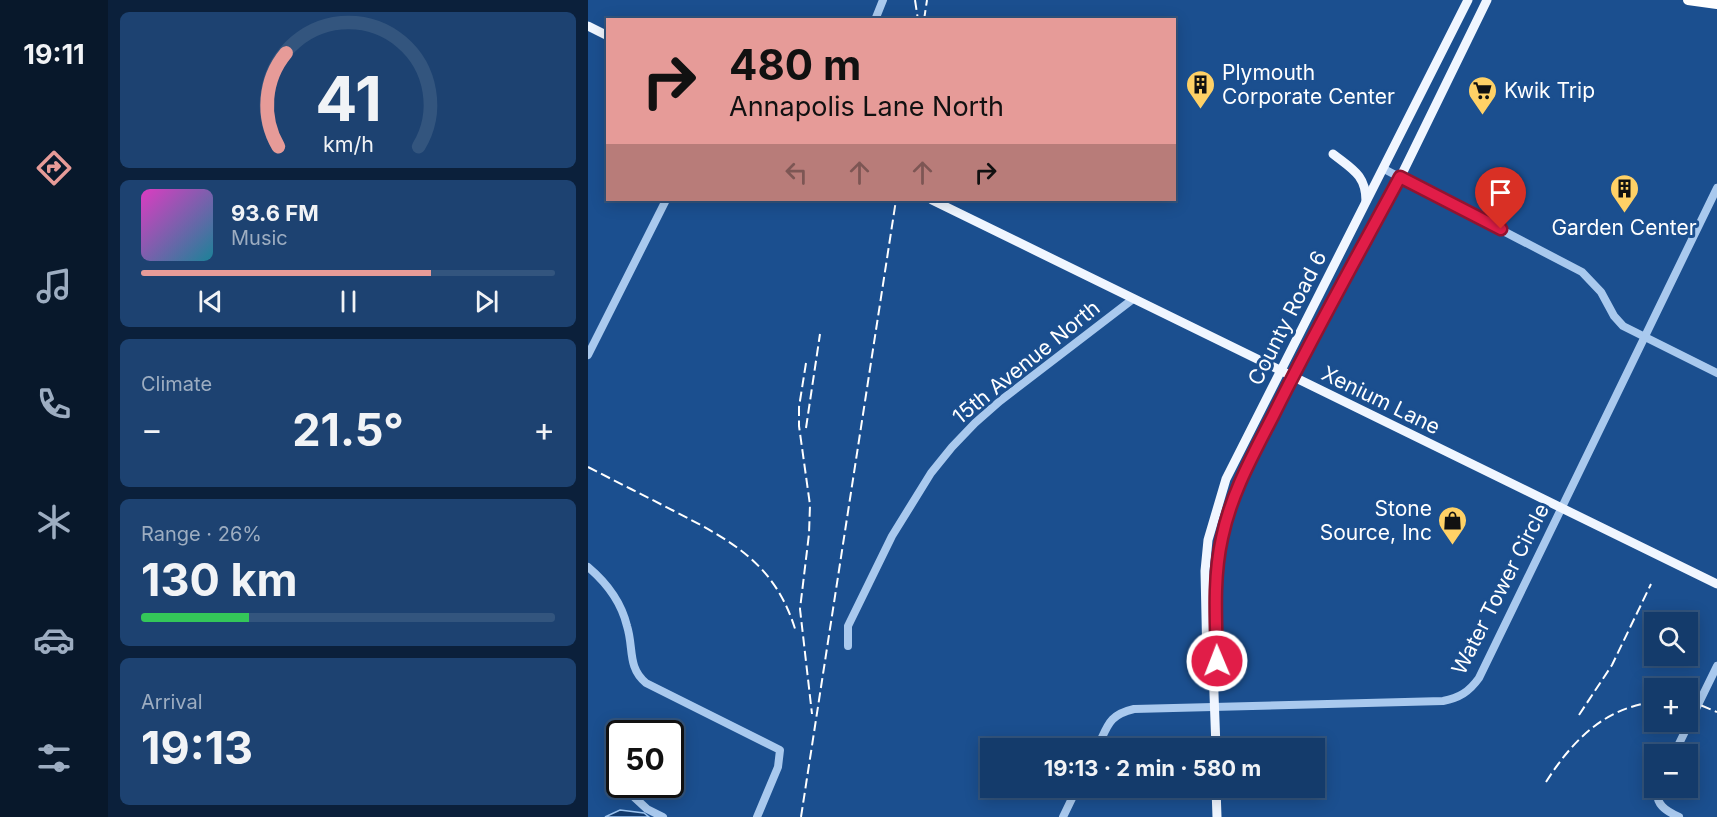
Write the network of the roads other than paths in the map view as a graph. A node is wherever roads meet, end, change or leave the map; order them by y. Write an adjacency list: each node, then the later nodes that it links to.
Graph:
1 (883, 0): 6 (street)
2 (1468, 0): 10 (main road, County Road 6)
3 (1487, 0): 11 (main road, County Road 6)
4 (1688, 0): 5 (highway)
5 (1717, 4)
6 (876, 18)
7 (588, 26): 8 (main road)
8 (606, 35)
9 (1333, 154): 15 (main road)
10 (1384, 170): 11 (street); 15 (main road, County Road 6)
11 (1400, 177): 17 (street); 21 (main road, County Road 6)
12 (1717, 188): 17 (street, Water Tower Circle)
13 (665, 201): 18 (street)
14 (934, 201): 16 (main road, Xenium Lane)
15 (1365, 206): 19 (main road, County Road 6)
16 (1133, 299): 19 (main road, Xenium Lane); 25 (street, 15th Avenue North)
17 (1644, 338): 20 (street); 22 (street, Water Tower Circle)
18 (588, 355)
19 (1280, 370): 21 (main road, Xenium Lane); 27 (main road, County Road 6)
20 (1717, 373)
21 (1292, 377): 22 (main road, Xenium Lane); 27 (main road, County Road 6)
22 (1561, 508): 24 (main road, Xenium Lane); 28 (street, Water Tower Circle)
23 (588, 567): 37 (street)
24 (1717, 584)
25 (848, 645)
26 (1717, 666): 31 (street)
27 (1213, 668): 28 (main road, County Road 6)
28 (1215, 707): 29 (street, Water Tower Circle); 30 (main road, County Road 6)
29 (1102, 738)
30 (1215, 738)
31 (1679, 744)
32 (635, 798): 36 (street)
33 (1072, 798): 38 (street)
34 (1216, 798): 39 (main road)
35 (1658, 798): 40 (street)
36 (663, 817)
37 (758, 817)
38 (1063, 817)
39 (1217, 817)
40 (1679, 817)

